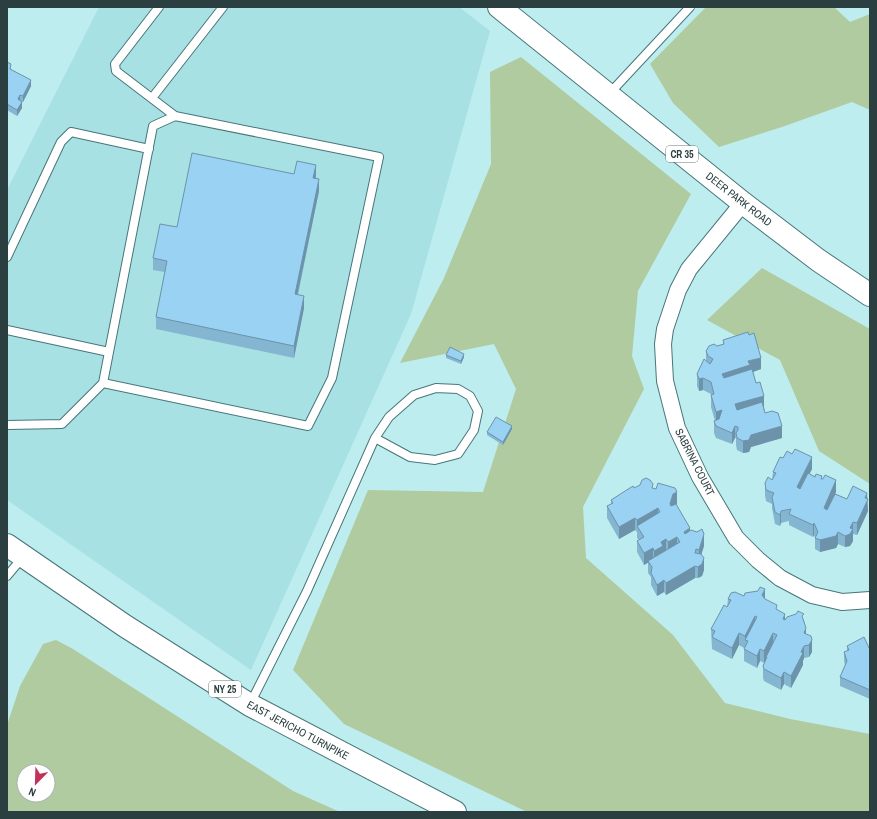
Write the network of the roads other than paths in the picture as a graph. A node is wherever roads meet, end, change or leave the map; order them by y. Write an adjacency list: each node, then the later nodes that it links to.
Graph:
1 (159, 7): 6 (lane)
2 (223, 7): 6 (lane)
3 (499, 7): 5 (main road, DEER PARK ROAD / CR 35)
4 (690, 7): 5 (lane)
5 (608, 95): 9 (main road, DEER PARK ROAD / CR 35)
6 (152, 98): 7 (lane)
7 (175, 116): 8 (lane); 14 (lane)
8 (149, 149): 10 (lane); 13 (lane)
9 (743, 203): 11 (main road, DEER PARK ROAD / CR 35); 19 (street, SABRINA COURT)
10 (7, 257)
11 (870, 295)
12 (7, 330): 13 (lane)
13 (109, 352): 14 (lane)
14 (102, 382): 15 (lane)
15 (7, 425)
16 (375, 438): 16 (lane); 20 (lane)
17 (15, 550): 18 (lane); 20 (main road, EAST JERICHO TURNPIKE / NY 25)
18 (7, 576)
19 (870, 600)
20 (250, 705): 21 (main road, EAST JERICHO TURNPIKE / NY 25)
21 (455, 812)

